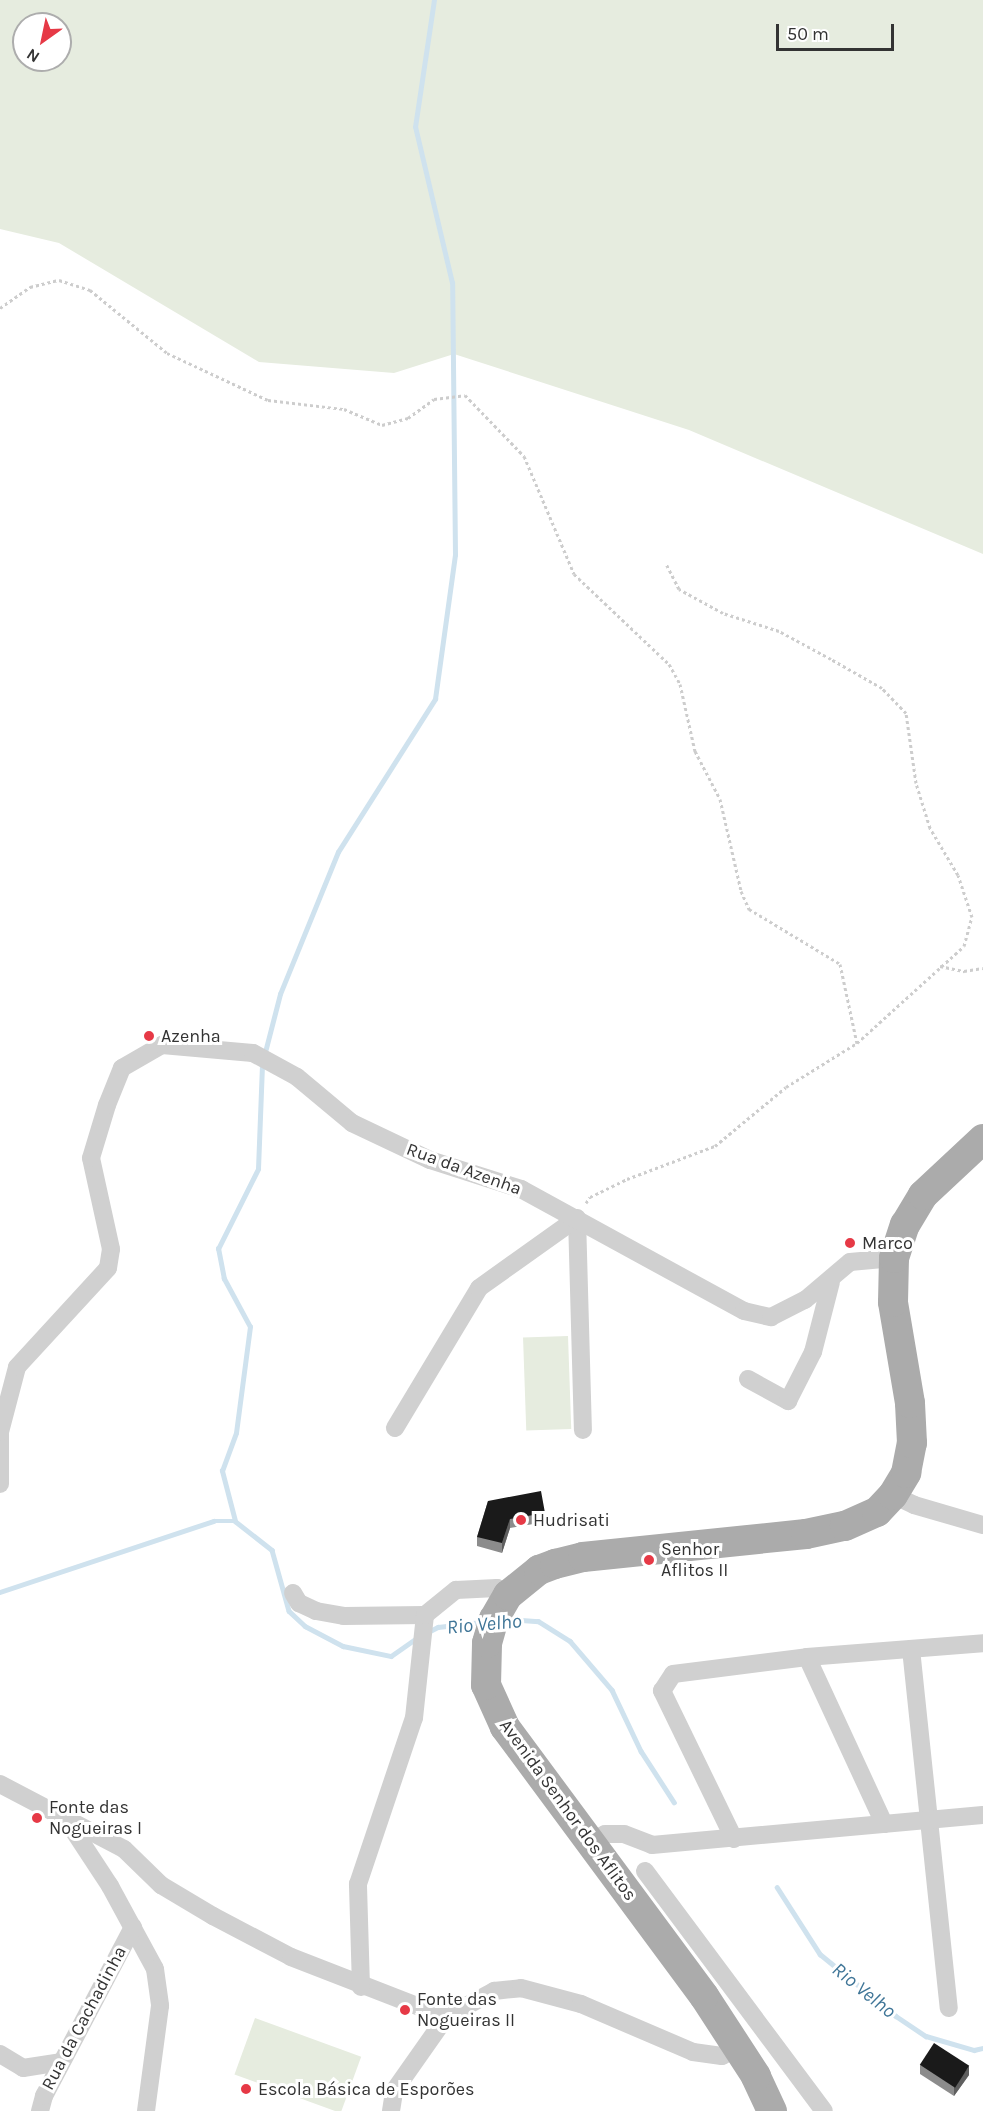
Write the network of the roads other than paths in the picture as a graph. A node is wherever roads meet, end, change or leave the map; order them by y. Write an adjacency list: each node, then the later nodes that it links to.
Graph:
1 (983, 1139): 3 (main road, Avenida Senhor dos Aflitos)
2 (577, 1218): 4 (street, Rua da Azenha); 6 (street); 7 (street); 8 (street, Rua da Azenha)
3 (894, 1258): 4 (street, Rua da Azenha); 9 (main road, Avenida Senhor dos Aflitos)
4 (831, 1282): 5 (street)
5 (748, 1380)
6 (395, 1428)
7 (584, 1430)
8 (0, 1484)
9 (894, 1495): 10 (street); 12 (main road, Avenida Senhor dos Aflitos)
10 (983, 1525)
11 (293, 1593): 13 (street)
12 (508, 1595): 13 (street); 23 (main road, Avenida Senhor dos Aflitos)
13 (425, 1615): 27 (street)
14 (983, 1643): 15 (street)
15 (911, 1649): 16 (street); 20 (street)
16 (807, 1657): 21 (street); 22 (street)
17 (0, 1784): 19 (street)
18 (983, 1815): 20 (street)
19 (65, 1818): 26 (street); 27 (street)
20 (928, 1821): 21 (street); 28 (street)
21 (885, 1824): 22 (street)
22 (734, 1839): 24 (street)
23 (590, 1843): 24 (street); 25 (main road, Avenida Senhor dos Aflitos)
24 (652, 1845): 25 (street)
25 (634, 1879): 30 (main road, Avenida Senhor dos Aflitos); 37 (street)
26 (133, 1927): 32 (street, Rua da Cachadinha); 34 (street)
27 (362, 1987): 29 (street)
28 (949, 2008)
29 (446, 2017): 30 (street); 35 (street)
30 (739, 2047): 36 (main road, Avenida Senhor dos Aflitos)
31 (0, 2054): 32 (street)
32 (61, 2062): 33 (street, Rua da Cachadinha)
33 (40, 2111)
34 (146, 2111)
35 (391, 2111)
36 (772, 2111)
37 (824, 2111)

